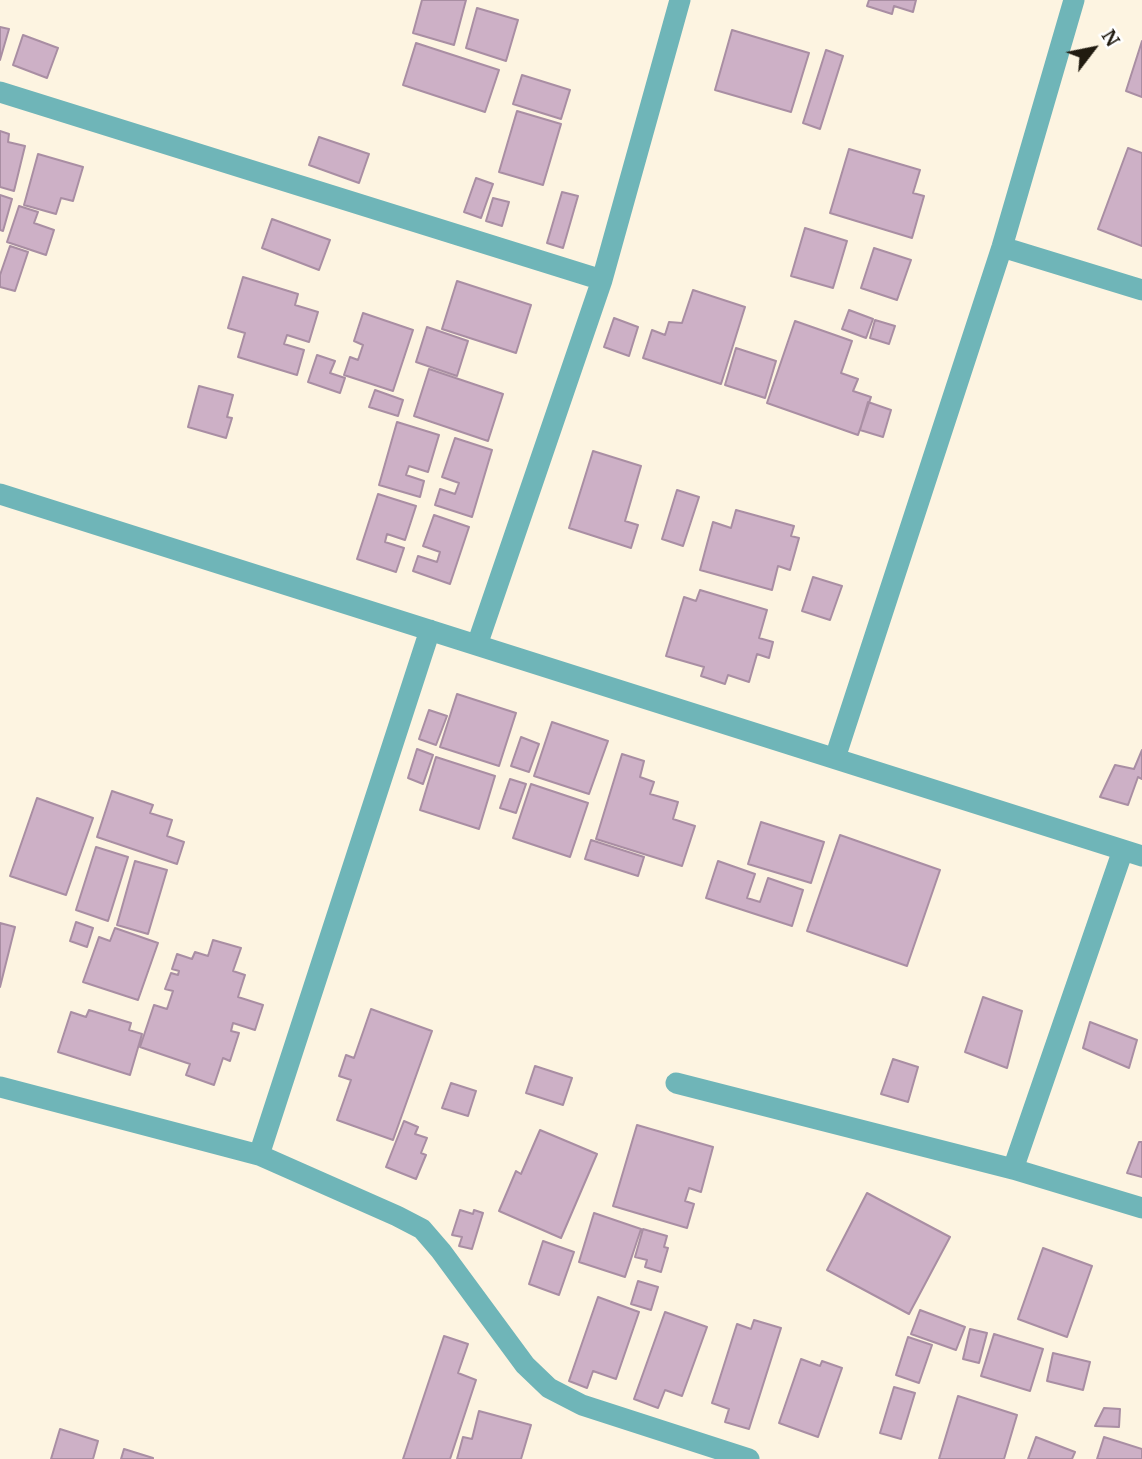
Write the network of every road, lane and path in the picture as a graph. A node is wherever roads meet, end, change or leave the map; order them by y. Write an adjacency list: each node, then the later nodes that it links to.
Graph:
1 (680, 0): 5 (street)
2 (1074, 0): 4 (street)
3 (0, 92): 5 (street)
4 (1002, 247): 6 (street); 10 (street)
5 (603, 280): 9 (street)
6 (1142, 290)
7 (0, 494): 8 (street)
8 (430, 630): 9 (street); 14 (street)
9 (477, 645): 10 (street)
10 (835, 758): 11 (street)
11 (1133, 853): 15 (street)
12 (676, 1083): 15 (street)
13 (0, 1087): 14 (street)
14 (258, 1155): 17 (street)
15 (1013, 1169): 16 (street)
16 (1142, 1208)
17 (750, 1459)

